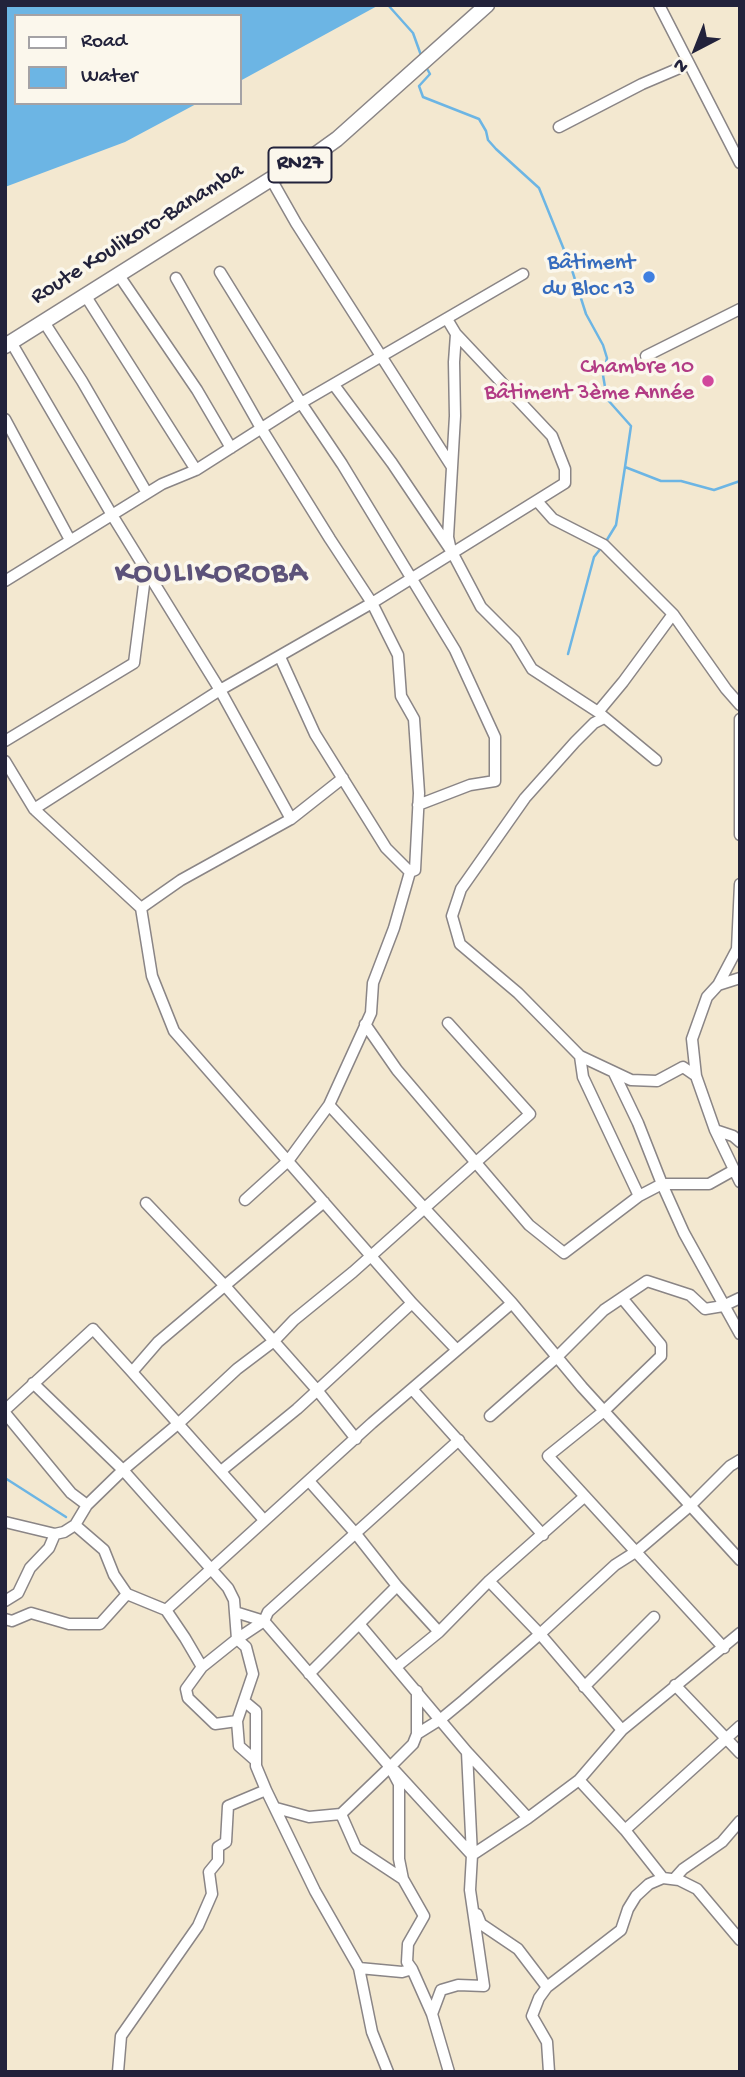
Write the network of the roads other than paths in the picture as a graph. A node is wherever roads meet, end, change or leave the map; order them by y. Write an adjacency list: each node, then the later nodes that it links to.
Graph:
1 (486, 5): 6 (main road, Route Koulikoro-Banamba / RN27)
2 (659, 5): 3 (street)
3 (689, 64): 4 (street); 5 (street)
4 (559, 127)
5 (740, 163)
6 (271, 179): 8 (main road, Route Koulikoro-Banamba / RN27); 18 (street)
7 (220, 272): 20 (street)
8 (118, 274): 11 (main road, Route Koulikoro-Banamba / RN27); 23 (street)
9 (523, 274): 13 (street)
10 (176, 278): 22 (street)
11 (85, 295): 14 (main road, Route Koulikoro-Banamba / RN27); 25 (street)
12 (740, 309): 17 (street)
13 (447, 319): 15 (street); 18 (street)
14 (44, 322): 16 (main road, Route Koulikoro-Banamba / RN27); 26 (street)
15 (456, 334): 24 (street); 27 (street)
16 (8, 344): 28 (street)
17 (646, 356)
18 (381, 358): 19 (street); 24 (street)
19 (334, 385): 20 (street); 30 (street)
20 (302, 403): 22 (street); 32 (street)
21 (5, 418): 29 (street)
22 (261, 428): 23 (street); 34 (street)
23 (231, 448): 25 (street)
24 (452, 467): 30 (street)
25 (195, 470): 26 (street)
26 (147, 494): 28 (street)
27 (537, 501): 30 (street); 35 (street)
28 (112, 515): 29 (street); 31 (street)
29 (70, 540): 33 (street)
30 (452, 552): 32 (street); 39 (street)
31 (146, 569): 37 (street); 41 (street)
32 (411, 578): 34 (street); 45 (street)
33 (5, 581)
34 (372, 603): 36 (street); 45 (street)
35 (673, 614): 38 (street); 39 (street)
36 (280, 657): 37 (street); 44 (street)
37 (220, 690): 46 (street); 47 (street)
38 (740, 705)
39 (601, 715): 42 (street); 56 (street)
40 (740, 719): 48 (street)
41 (5, 741)
42 (656, 760)
43 (5, 761): 46 (street)
44 (343, 778): 47 (street); 49 (street)
45 (418, 805): 49 (street)
46 (34, 809): 51 (street)
47 (291, 819): 51 (street)
48 (740, 835)
49 (410, 872): 55 (street)
50 (740, 884): 53 (street)
51 (141, 908): 62 (street)
52 (740, 978): 53 (street)
53 (718, 985): 58 (street)
54 (448, 1023): 63 (street)
55 (365, 1024): 59 (street); 63 (street)
56 (580, 1056): 57 (street); 67 (street)
57 (614, 1073): 58 (street); 66 (street)
58 (696, 1076): 60 (street)
59 (329, 1105): 62 (street); 71 (street)
60 (715, 1130): 61 (street); 64 (street)
61 (740, 1142)
62 (288, 1161): 68 (street); 69 (street)
63 (476, 1162): 67 (street); 71 (street)
64 (734, 1170): 65 (street); 66 (street)
65 (740, 1182)
66 (662, 1184): 67 (street); 78 (street)
67 (639, 1196)
68 (245, 1200)
69 (324, 1202): 72 (street); 73 (street)
70 (146, 1203): 73 (street)
71 (426, 1208): 72 (street); 77 (street)
72 (371, 1255): 76 (street); 80 (street)
73 (226, 1287): 80 (street); 83 (street)
74 (622, 1298): 78 (street); 82 (street); 87 (street)
75 (740, 1298): 78 (street)
76 (412, 1303): 81 (street); 86 (street)
77 (512, 1303): 81 (street); 82 (street)
78 (723, 1306): 79 (street)
79 (740, 1334)
80 (274, 1341): 86 (street); 90 (street)
81 (457, 1350): 85 (street)
82 (557, 1357): 87 (street); 89 (street)
83 (132, 1372): 84 (street); 90 (street)
84 (33, 1383): 88 (street); 94 (street)
85 (412, 1389): 91 (street); 92 (street)
86 (317, 1390): 91 (street); 95 (street)
87 (604, 1410): 97 (street); 99 (street)
88 (5, 1411): 98 (street)
89 (490, 1416)
90 (179, 1423): 94 (street); 95 (street)
91 (356, 1439): 96 (street)
92 (459, 1440): 104 (street); 105 (street)
93 (740, 1460): 99 (street)
94 (124, 1470): 98 (street); 108 (street)
95 (221, 1471): 100 (street)
96 (309, 1481): 100 (street); 104 (street)
97 (584, 1497): 105 (street); 106 (street)
98 (87, 1505): 102 (street)
99 (691, 1505): 106 (street); 107 (street)
100 (264, 1520): 108 (street)
101 (5, 1522): 103 (street)
102 (75, 1525): 103 (street); 111 (street)
103 (55, 1534): 112 (street)
104 (356, 1534): 110 (street); 117 (street)
105 (543, 1535): 109 (street)
106 (637, 1551): 121 (street); 123 (street)
107 (740, 1560)
108 (212, 1567): 113 (street); 114 (street)
109 (489, 1581): 119 (street); 121 (street)
110 (397, 1586): 118 (street); 119 (street)
111 (127, 1594): 113 (street); 116 (street)
112 (5, 1601)
113 (166, 1610): 124 (street)
114 (235, 1612): 117 (street); 122 (street)
115 (654, 1616): 128 (street)
116 (5, 1619)
117 (264, 1621): 122 (street); 126 (street)
118 (360, 1625): 125 (street); 126 (street)
119 (439, 1632): 125 (street)
120 (740, 1633): 123 (street)
121 (540, 1634): 128 (street); 131 (street)
122 (237, 1639): 124 (street); 130 (street)
123 (724, 1648): 127 (street)
124 (202, 1667): 132 (street)
125 (396, 1667): 129 (street)
126 (309, 1674): 140 (street)
127 (676, 1685): 134 (street); 136 (street)
128 (584, 1687): 134 (street)
129 (417, 1691): 131 (street); 135 (street)
130 (244, 1702): 132 (street); 139 (street)
131 (441, 1719): 135 (street); 137 (street)
132 (237, 1721): 139 (street)
133 (740, 1726): 136 (street)
134 (622, 1730): 141 (street)
135 (417, 1734): 140 (street)
136 (726, 1739): 138 (street); 147 (street)
137 (467, 1752): 145 (street); 148 (street)
138 (740, 1753)
139 (256, 1761): 142 (street)
140 (390, 1767): 144 (street); 148 (street); 150 (street)
141 (579, 1780): 145 (street); 147 (street)
142 (266, 1790): 143 (street); 157 (street)
143 (276, 1808): 144 (street); 153 (street)
144 (341, 1814): 150 (street)
145 (528, 1818): 148 (street)
146 (740, 1821): 149 (street)
147 (625, 1830): 149 (street)
148 (472, 1855): 151 (street)
149 (669, 1879): 152 (street); 155 (street)
150 (403, 1880): 154 (street)
151 (470, 1890): 155 (street); 156 (street)
152 (740, 1940)
153 (359, 1968): 154 (street); 158 (street)
154 (412, 1969): 156 (street)
155 (547, 1987): 160 (street)
156 (432, 2014): 159 (street)
157 (118, 2072)
158 (388, 2072)
159 (449, 2072)
160 (549, 2072)

